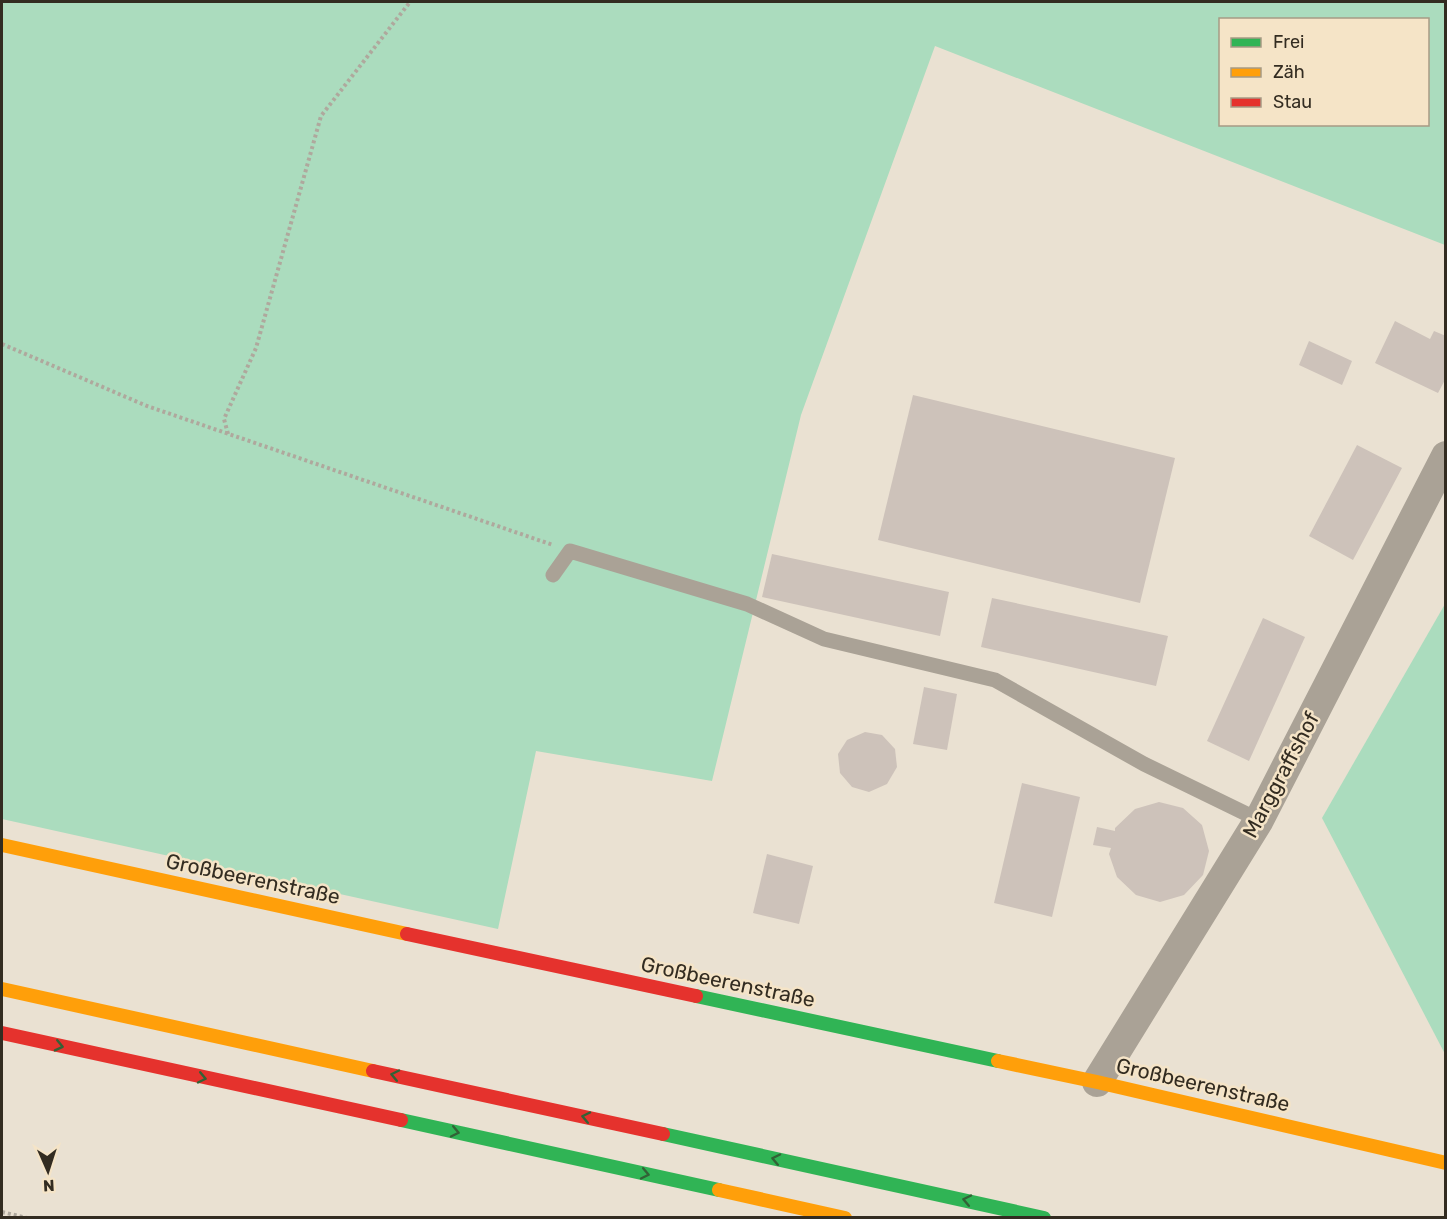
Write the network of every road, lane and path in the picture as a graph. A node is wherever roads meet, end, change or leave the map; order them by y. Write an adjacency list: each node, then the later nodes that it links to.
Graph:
1 (410, 2): 3 (path)
2 (2, 344): 3 (path)
3 (228, 434): 5 (path)
4 (1446, 456): 7 (street, Marggraffshof)
5 (570, 550): 6 (lane); 7 (lane)
6 (553, 575)
7 (1259, 820): 11 (street, Marggraffshof)
8 (2, 845): 11 (main road, Großbeerenstraße)
9 (2, 989): 16 (main road, one-way to 9)
10 (2, 1033): 15 (main road, one-way to 15)
11 (1097, 1082): 12 (main road, Großbeerenstraße)
12 (1446, 1163)
13 (2, 1212): 14 (path)
14 (27, 1218)
15 (845, 1218)
16 (1044, 1218)

